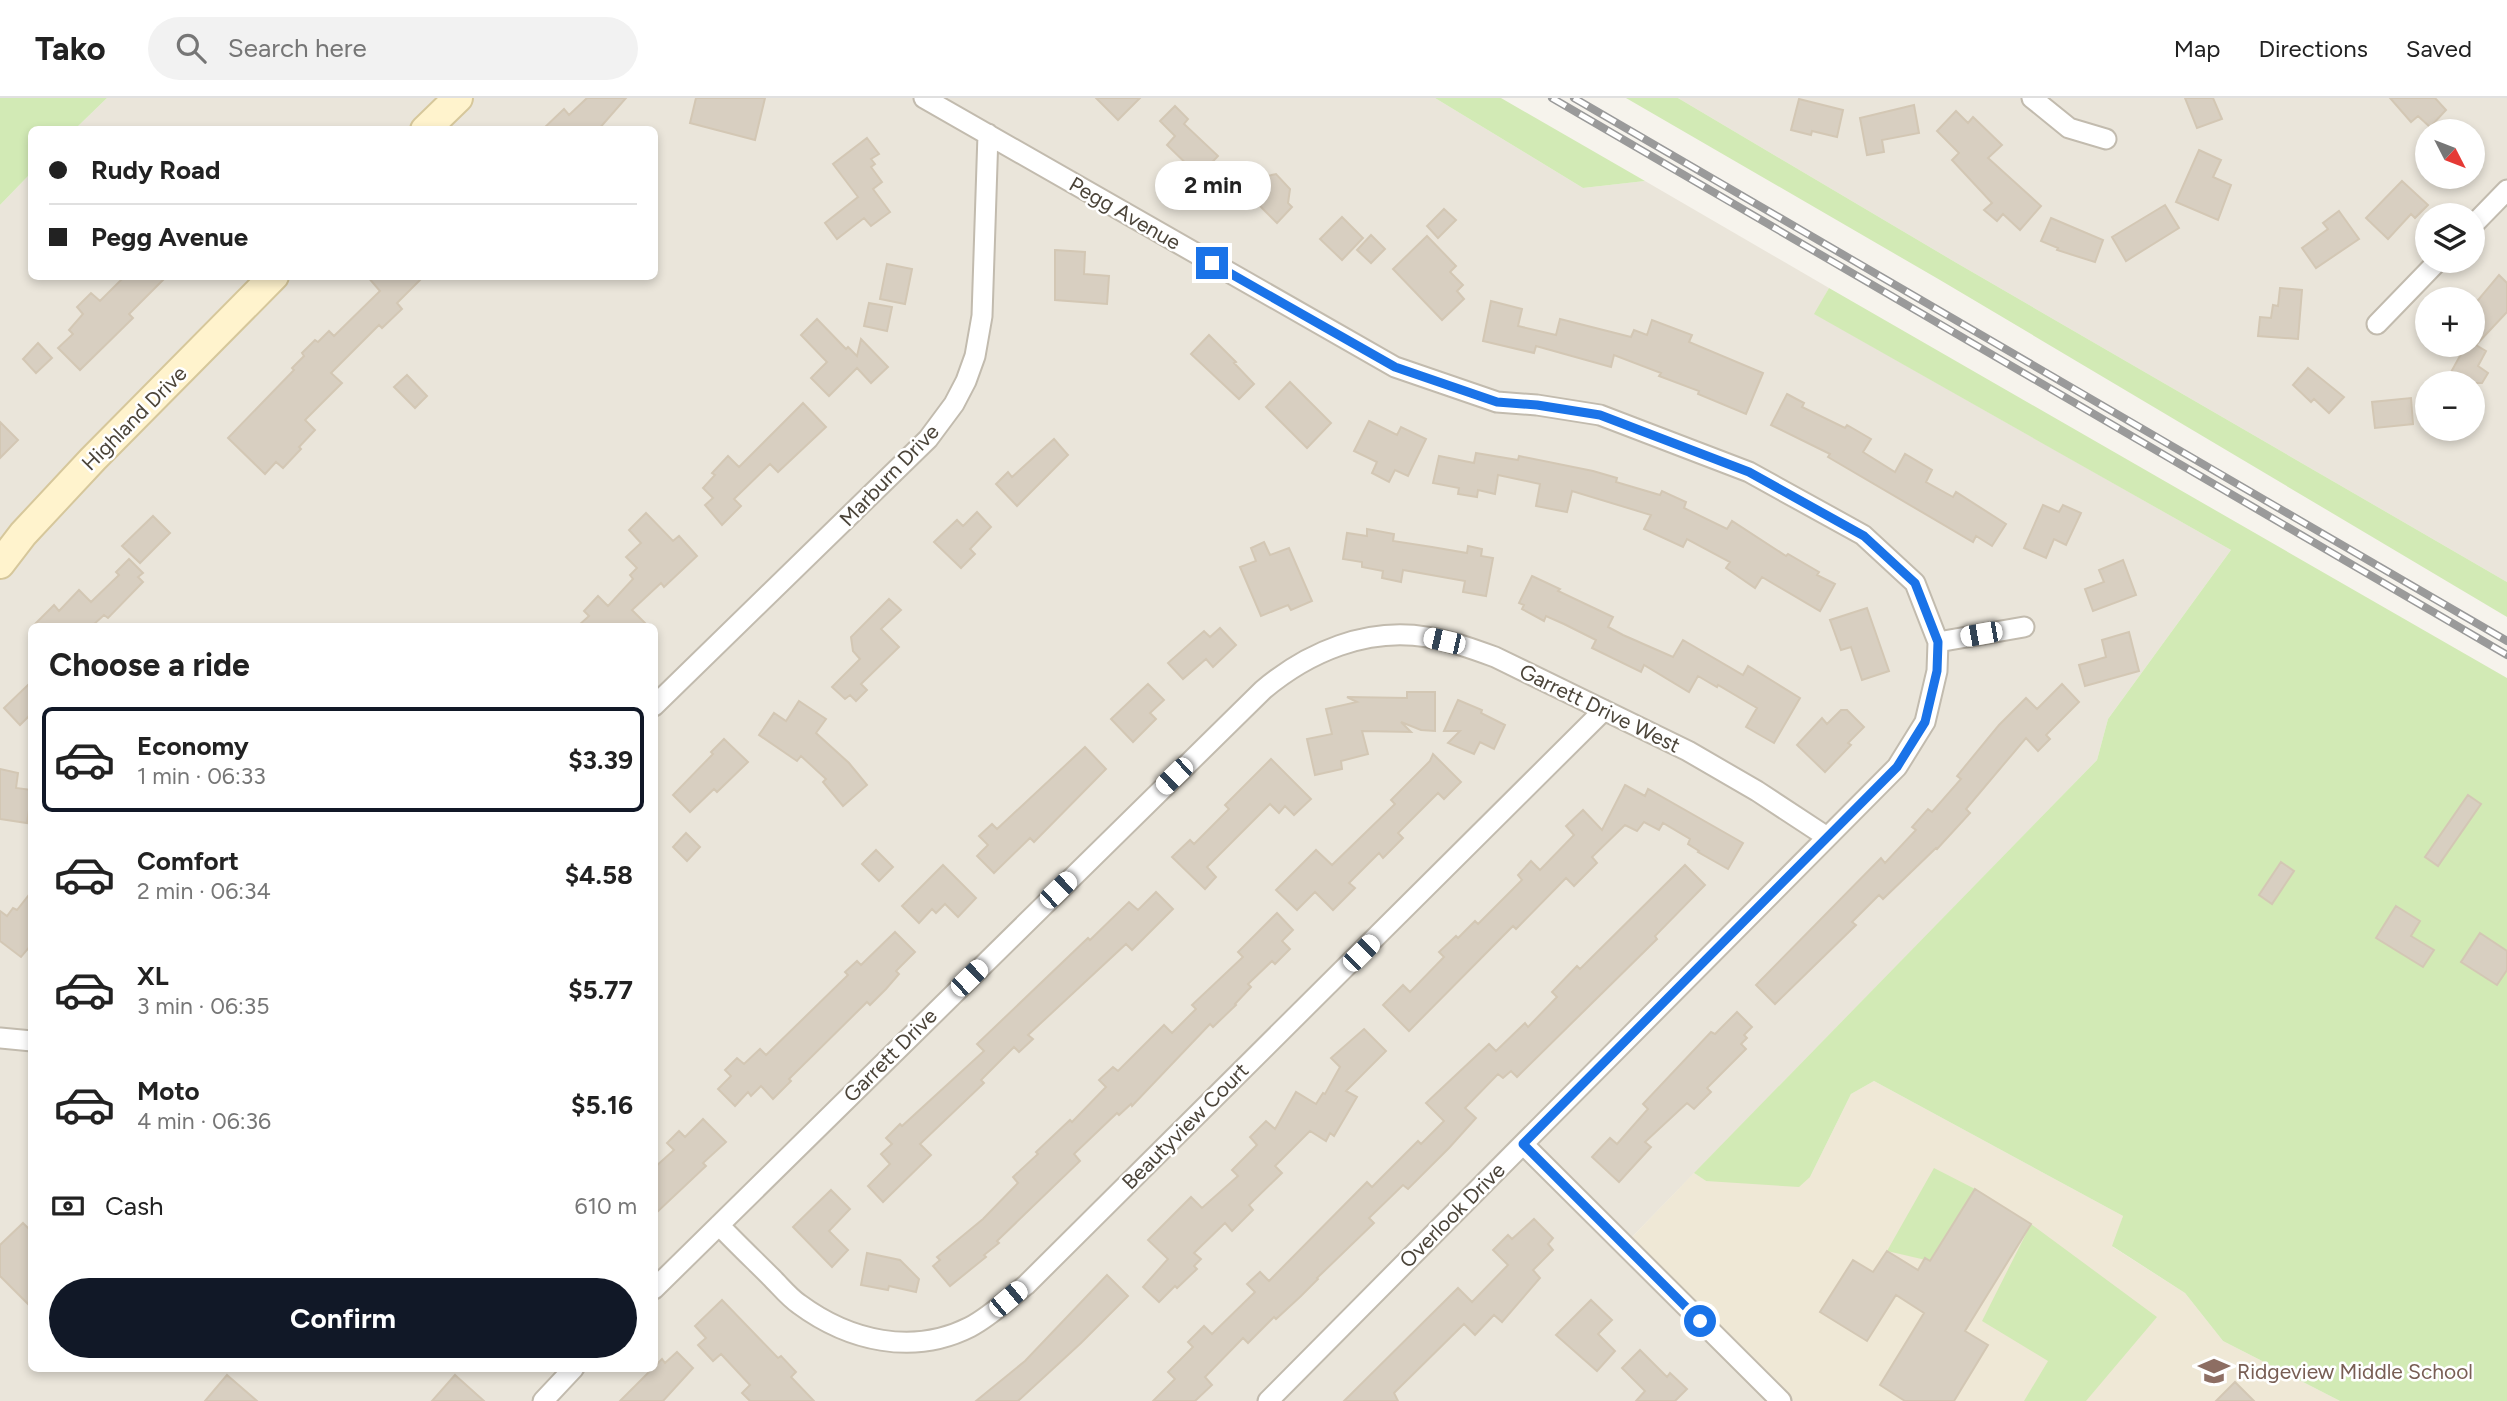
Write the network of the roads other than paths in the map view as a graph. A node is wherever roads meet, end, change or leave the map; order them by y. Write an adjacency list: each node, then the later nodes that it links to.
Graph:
1 (458, 98): 4 (street)
2 (925, 98): 5 (street, Pegg Avenue)
3 (2032, 98): 6 (street)
4 (429, 126)
5 (988, 134): 15 (street, Pegg Avenue); 16 (street, Marburn Drive)
6 (2106, 139)
7 (2507, 190): 8 (street)
8 (2485, 213)
9 (2426, 273): 11 (street)
10 (270, 280): 12 (street, Highland Drive)
11 (2377, 324)
12 (0, 564)
13 (2024, 627): 15 (street)
14 (1354, 642): 17 (street, Garrett Drive West); 22 (street, Garrett Drive)
15 (1938, 642): 18 (street, Overlook Drive)
16 (658, 702)
17 (1604, 710): 18 (street, Garrett Drive West); 22 (street, Beautyview Court)
18 (1827, 837): 21 (street, Overlook Drive)
19 (0, 1038): 20 (street)
20 (28, 1041)
21 (1523, 1144): 26 (street, Overlook Drive); 27 (street)
22 (719, 1225): 23 (street, Garrett Drive)
23 (658, 1285)
24 (570, 1372): 25 (street)
25 (543, 1401)
26 (1268, 1401)
27 (1780, 1401)

